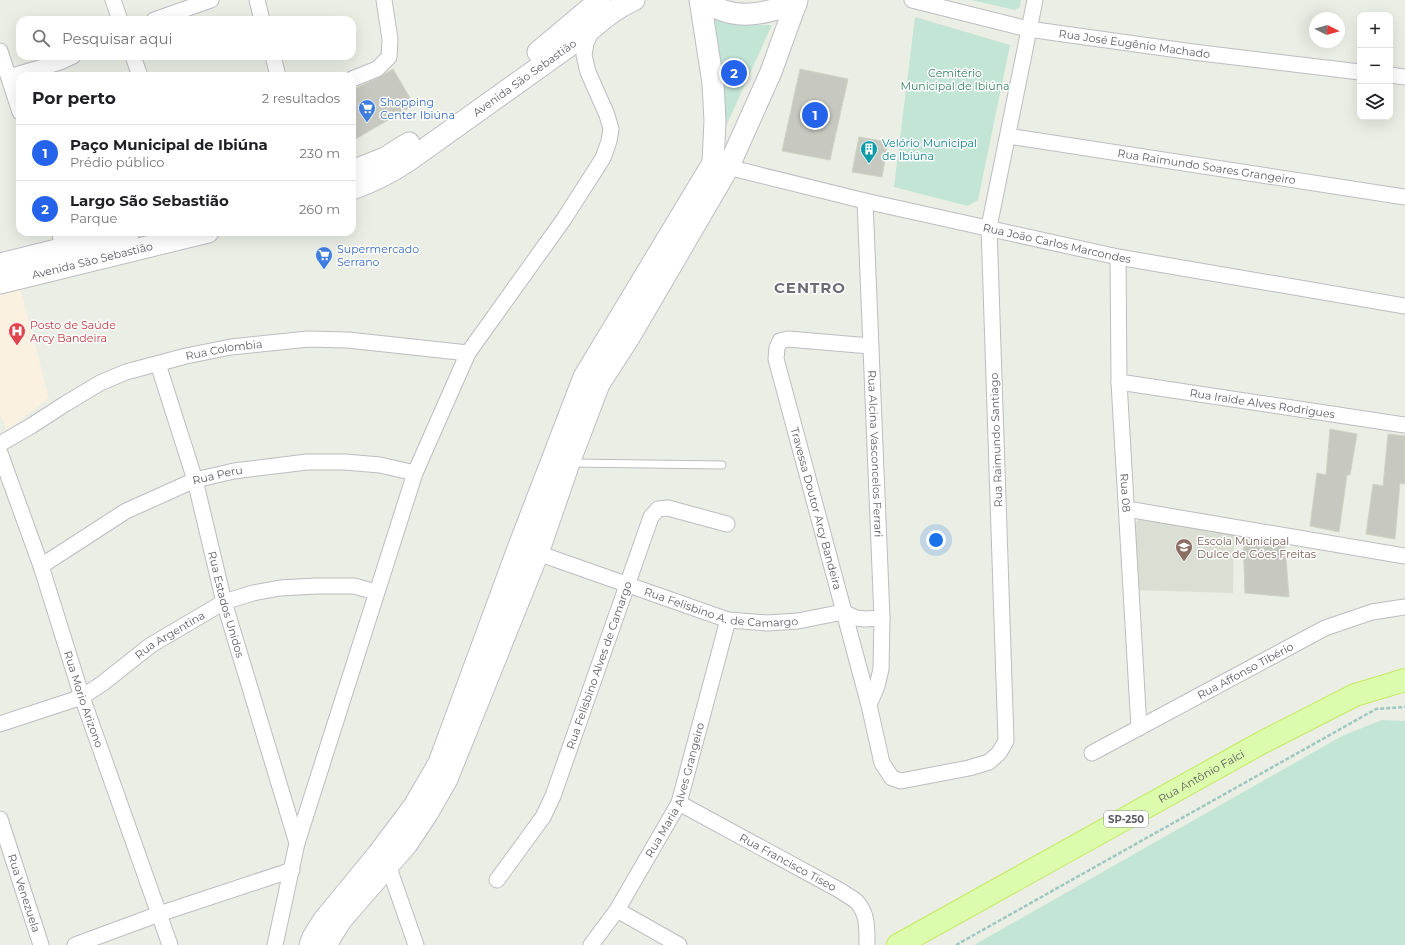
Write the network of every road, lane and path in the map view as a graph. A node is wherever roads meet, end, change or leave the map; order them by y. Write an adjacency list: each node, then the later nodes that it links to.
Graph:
1 (113, 0): 12 (street)
2 (211, 0): 13 (street)
3 (257, 0): 14 (street)
4 (384, 0): 28 (street)
5 (599, 0): 15 (street); 33 (main road, Avenida São Sebastião)
6 (634, 0): 15 (main road, Avenida São Sebastião)
7 (700, 0): 32 (main road)
8 (706, 0): 11 (main road)
9 (912, 0): 16 (street, Rua José Eugênio Machado)
10 (1035, 0): 16 (street, Rua Raimundo Santiago)
11 (800, 1): 32 (main road)
12 (119, 16)
13 (165, 16)
14 (261, 16)
15 (594, 26): 33 (main road, Avenida São Sebastião); 46 (street)
16 (1028, 28): 24 (street, Rua José Eugênio Machado); 31 (street, Rua Raimundo Santiago)
17 (0, 51): 27 (street)
18 (64, 60): 21 (street)
19 (134, 60): 22 (street)
20 (274, 60): 23 (street)
21 (26, 72)
22 (139, 72)
23 (277, 72)
24 (1357, 72)
25 (16, 75): 27 (street)
26 (1393, 75): 29 (street)
27 (9, 77): 30 (street)
28 (356, 77)
29 (1405, 77)
30 (16, 99)
31 (1008, 136): 35 (street, Rua Raimundo Soares Grangeiro); 37 (street, Rua Raimundo Santiago)
32 (720, 165): 36 (street, Rua João Carlos Marcondes); 52 (main road)
33 (363, 173): 34 (main road, Avenida São Sebastião)
34 (356, 183)
35 (1405, 197)
36 (865, 201): 37 (street, Rua João Carlos Marcondes); 45 (street, Rua Alcina Vasconcelos Ferrari)
37 (989, 228): 41 (street, Rua João Carlos Marcondes); 77 (street, Rua Raimundo Santiago)
38 (166, 236): 40 (main road, Avenida São Sebastião)
39 (61, 240): 40 (main road, Avenida São Sebastião); 42 (main road, Avenida São Sebastião)
40 (123, 240): 43 (main road, Avenida São Sebastião)
41 (1118, 257): 44 (street, Rua João Carlos Marcondes); 48 (street, Rua 08)
42 (0, 264)
43 (0, 283)
44 (1405, 306)
45 (870, 346): 65 (street, Travessa Doutor Arcy Bandeira); 66 (street, Rua Alcina Vasconcelos Ferrari)
46 (468, 353): 47 (street, Rua Colombia); 54 (street)
47 (158, 364): 50 (street, Rua Colombia); 55 (street, Rua Estados Unidos)
48 (1119, 382): 49 (street, Rua Iraíde Alves Rodrigues); 56 (street, Rua 08)
49 (1405, 426)
50 (0, 444)
51 (0, 453): 60 (street, Rua Morio Arizono)
52 (560, 462): 53 (lane); 58 (main road)
53 (722, 465)
54 (415, 473): 55 (street, Rua Peru); 62 (street)
55 (195, 480): 60 (street, Rua Peru); 63 (street, Rua Estados Unidos)
56 (1127, 509): 59 (street); 75 (street, Rua 08)
57 (727, 524): 61 (street, Rua Felisbino Alves de Camargo)
58 (529, 550): 61 (street, Rua Felisbino A. de Camargo); 81 (main road)
59 (1405, 556)
60 (40, 566): 71 (street, Rua Morio Arizono)
61 (626, 585): 67 (street, Rua Felisbino A. de Camargo); 83 (street, Rua Felisbino Alves de Camargo)
62 (376, 592): 63 (street, Rua Argentina); 80 (street)
63 (224, 602): 71 (street, Rua Argentina); 80 (street, Rua Estados Unidos)
64 (1405, 607): 75 (street, Rua Affonso Tibério)
65 (843, 612): 66 (street, Rua Felisbino A. de Camargo); 67 (street, Rua Felisbino A. de Camargo); 72 (street, Travessa Doutor Arcy Bandeira)
66 (882, 618): 72 (street, Rua Alcina Vasconcelos Ferrari)
67 (728, 620): 78 (street, Rua Maria Alves Grangeiro)
68 (1405, 680): 70 (main road, Rua Antônio Falci / SP-250)
69 (1405, 690): 70 (main road)
70 (1355, 695): 96 (main road, Rua Antônio Falci / SP-250)
71 (82, 697): 74 (street, Rua Argentina); 85 (street, Rua Morio Arizono)
72 (869, 705): 77 (street, Travessa Doutor Arcy Bandeira)
73 (1405, 707): 97 (path)
74 (0, 724)
75 (1139, 728): 76 (street, Rua Affonso Tibério)
76 (1092, 753)
77 (882, 763)
78 (679, 803): 84 (street, Rua Maria Alves Grangeiro); 95 (street, Rua Francisco Tiseo)
79 (0, 819): 86 (street, Rua Venezuela)
80 (297, 843): 82 (street)
81 (383, 860): 90 (main road); 91 (main road); 92 (street)
82 (292, 870): 85 (street); 89 (street)
83 (497, 880)
84 (617, 910): 93 (street, Rua Maria Alves Grangeiro); 94 (street)
85 (159, 914): 87 (street); 88 (street, Rua Morio Arizono)
86 (41, 945)
87 (75, 945)
88 (170, 945)
89 (275, 945)
90 (310, 945)
91 (327, 945)
92 (416, 945)
93 (591, 945)
94 (679, 945)
95 (867, 945)
96 (898, 945)
97 (956, 945)

